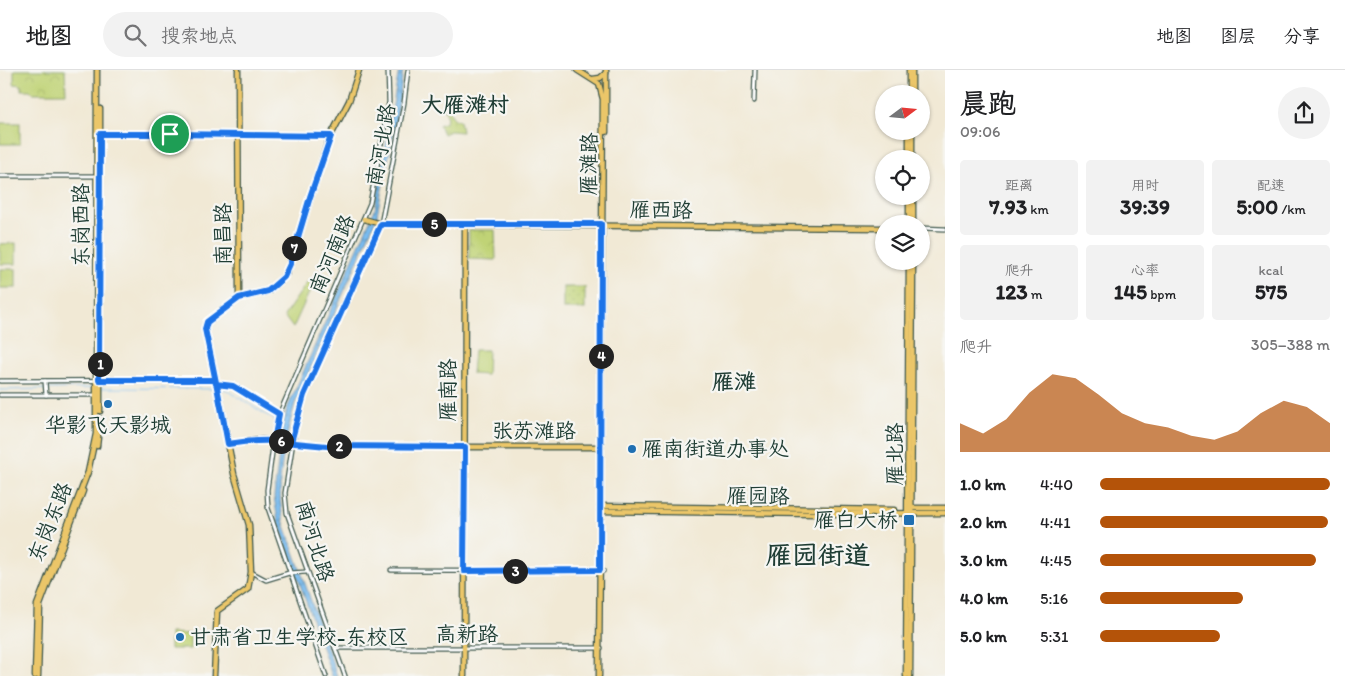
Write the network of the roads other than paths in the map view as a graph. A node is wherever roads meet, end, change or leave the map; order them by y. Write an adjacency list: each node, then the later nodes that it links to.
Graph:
1 (99, 70): 13 (main road, 东岗西路)
2 (238, 70): 14 (main road, 南昌路)
3 (359, 70): 15 (main road)
4 (388, 70): 18 (street, 南河南路)
5 (408, 70): 19 (street, 南河北路)
6 (578, 70): 10 (main road)
7 (755, 70): 12 (street)
8 (910, 70): 11 (main road)
9 (606, 72): 10 (main road, 雁滩路); 20 (main road, 雁滩路)
10 (593, 78): 20 (main road, 雁滩路)
11 (911, 85)
12 (754, 101)
13 (98, 134): 14 (street); 17 (main road, 东岗西路); 30 (main road, 东岗西路)
14 (239, 134): 15 (street); 27 (main road, 南昌路)
15 (331, 136): 27 (main road)
16 (0, 176): 17 (street)
17 (97, 176): 30 (main road, 东岗西路)
18 (364, 219): 19 (main road); 35 (street, 南河南路)
19 (379, 224): 21 (main road, 雁西路); 37 (street, 南河北路)
20 (603, 224): 21 (main road, 雁西路); 22 (main road, 雁西路); 40 (main road, 雁滩路)
21 (465, 225): 39 (main road, 雁南路)
22 (875, 228)
23 (930, 228): 24 (street)
24 (945, 229)
25 (909, 270): 43 (main road, 雁北路)
26 (913, 270): 43 (main road, 雁北路)
27 (239, 298): 31 (main road)
28 (45, 380): 29 (street); 30 (street); 32 (street)
29 (0, 381)
30 (98, 382): 31 (street); 33 (main road, 东岗东路)
31 (216, 385): 35 (street); 38 (main road)
32 (46, 393): 33 (street); 34 (street)
33 (98, 394): 53 (main road, 东岗东路)
34 (0, 395)
35 (278, 415): 36 (street, 南河南路, bridge)
36 (274, 441): 37 (street, 张苏滩路); 38 (street); 49 (street)
37 (289, 442): 39 (street, 张苏滩路); 48 (street, 南河北路)
38 (228, 444): 47 (main road)
39 (465, 447): 40 (main road, 张苏滩路); 46 (main road, 雁南路)
40 (601, 447): 41 (main road, 雁滩路)
41 (601, 508): 43 (main road, 雁园路); 45 (main road, 雁滩路)
42 (945, 511): 43 (main road, 雁园路)
43 (909, 512): 59 (main road, 雁北路); 60 (main road, 雁北路)
44 (391, 570): 46 (street)
45 (601, 570): 46 (street); 51 (main road, 雁滩路)
46 (464, 571): 52 (main road, 雁南路)
47 (252, 572): 49 (street); 54 (main road)
48 (306, 572): 49 (street); 50 (street, 南河北路)
49 (292, 573): 55 (street)
50 (335, 648): 52 (street, 高新路); 56 (street, 南河北路)
51 (600, 648): 52 (street, 高新路); 58 (main road, 雁滩路)
52 (464, 649): 57 (main road, 雁南路)
53 (37, 676)
54 (214, 676)
55 (326, 676)
56 (345, 676)
57 (464, 676)
58 (600, 676)
59 (906, 676)
60 (910, 676)

